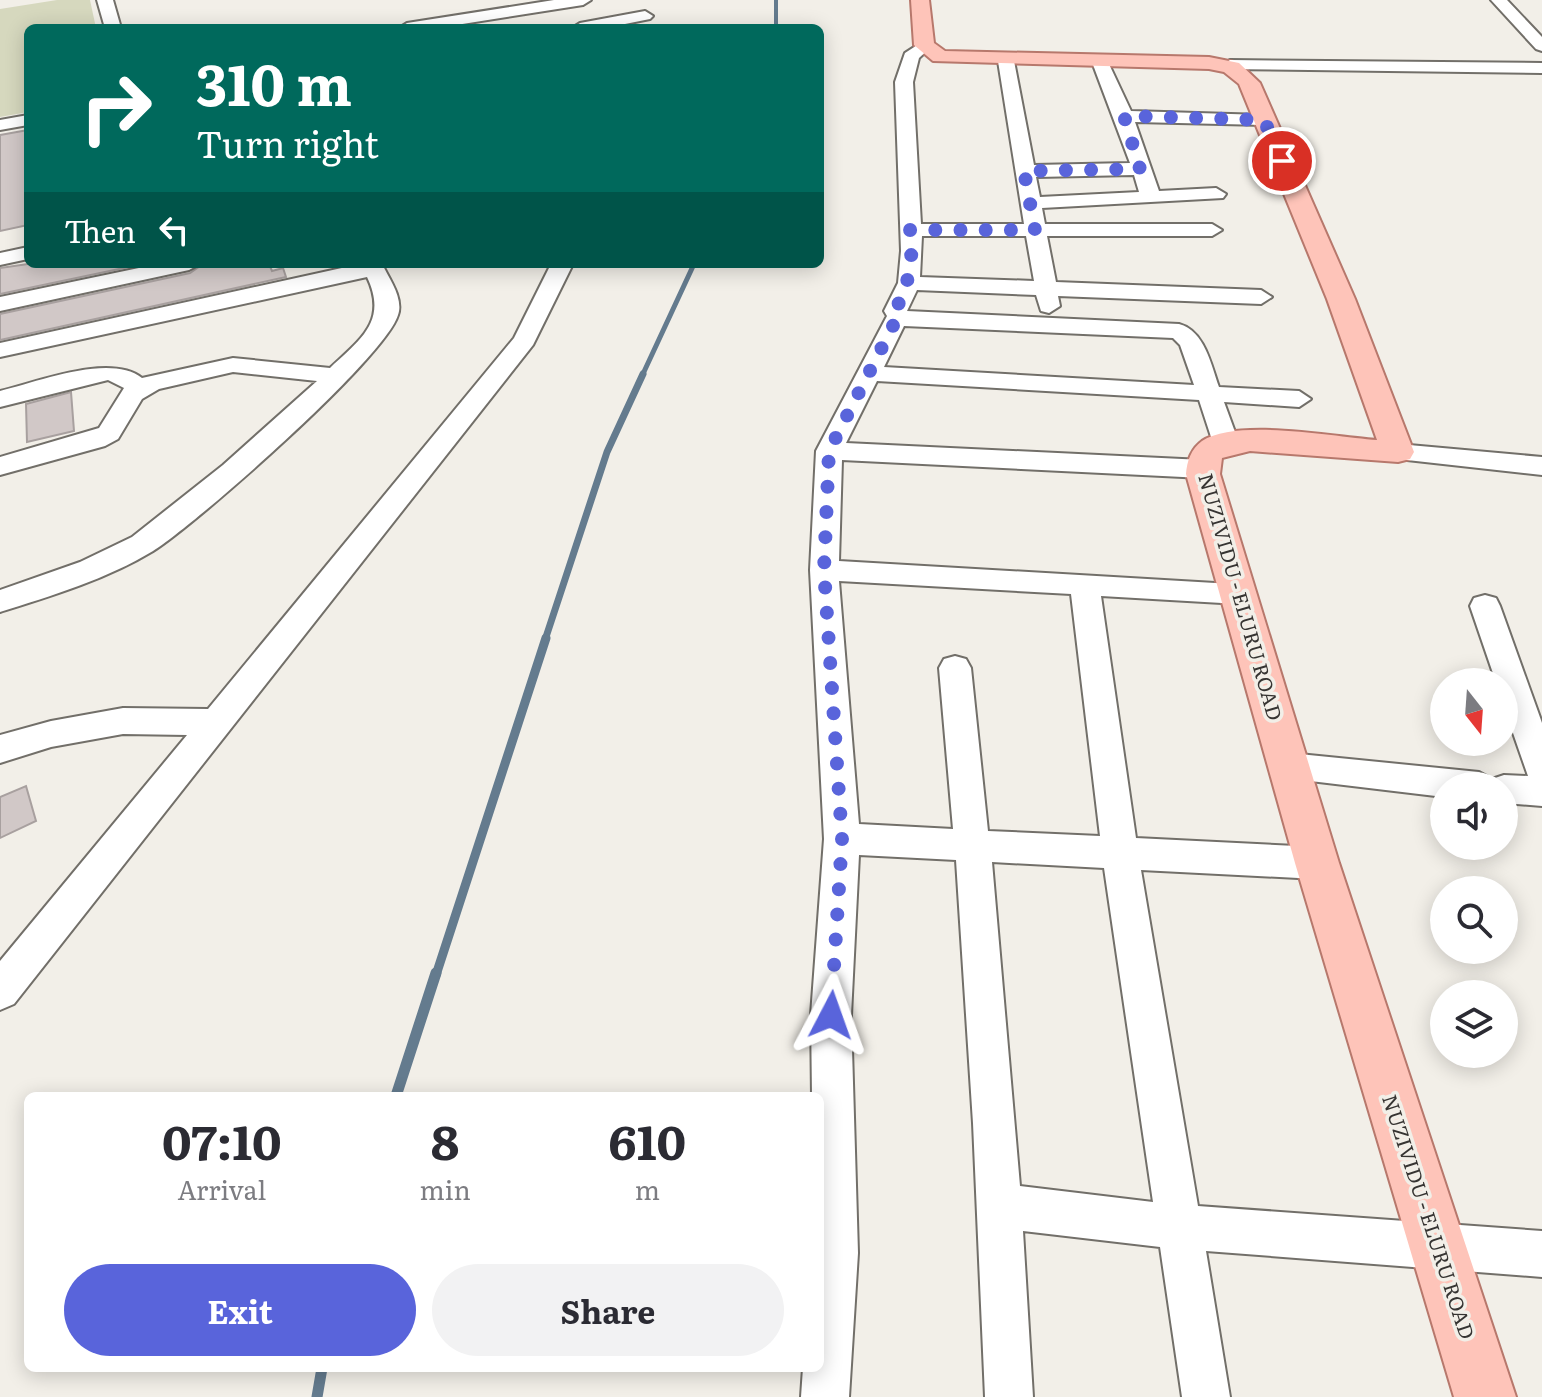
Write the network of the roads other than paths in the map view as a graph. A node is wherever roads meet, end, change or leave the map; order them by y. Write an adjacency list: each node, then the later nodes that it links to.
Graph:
1 (105, 0): 6 (street)
2 (583, 0): 7 (street)
3 (920, 0): 9 (main road)
4 (1499, 0): 10 (street)
5 (645, 15): 8 (street)
6 (112, 24)
7 (432, 24)
8 (600, 24)
9 (925, 45): 11 (main road); 24 (street)
10 (1542, 46)
11 (1006, 61): 12 (main road); 20 (street)
12 (1100, 62): 13 (main road); 15 (street)
13 (1230, 65): 14 (street); 16 (main road)
14 (1542, 68)
15 (1124, 116): 16 (street); 19 (street)
16 (1264, 120): 49 (main road)
17 (24, 121): 18 (street)
18 (0, 125)
19 (1140, 169): 20 (street); 22 (street)
20 (1024, 171): 23 (street)
21 (1216, 194): 22 (street)
22 (1151, 197): 23 (street)
23 (1030, 203): 25 (street)
24 (910, 230): 25 (street); 34 (street)
25 (1035, 230): 26 (street); 35 (street)
26 (1212, 230)
27 (24, 254): 28 (street)
28 (0, 259)
29 (170, 268): 37 (street)
30 (196, 268): 38 (street)
31 (363, 268): 38 (street)
32 (373, 268): 43 (street)
33 (560, 268): 59 (street)
34 (909, 283): 35 (street); 39 (street)
35 (1045, 288): 36 (street); 40 (street)
36 (1261, 297)
37 (0, 304)
38 (208, 304): 41 (street)
39 (898, 316): 40 (street); 42 (street)
40 (1052, 323): 45 (street)
41 (0, 350)
42 (869, 373): 45 (street); 48 (street)
43 (335, 376): 44 (street); 56 (street)
44 (138, 387): 46 (street); 51 (street)
45 (1210, 392): 47 (street); 50 (street)
46 (0, 399)
47 (1299, 399)
48 (829, 451): 50 (street); 53 (street)
49 (1398, 452): 50 (main road, NUZIVIDU - ELURU ROAD); 52 (street)
50 (1214, 456): 55 (main road, NUZIVIDU - ELURU ROAD)
51 (0, 466)
52 (1542, 466)
53 (824, 570): 54 (street); 66 (street)
54 (1085, 585): 55 (street); 68 (street)
55 (1239, 593): 61 (main road, NUZIVIDU - ELURU ROAD)
56 (0, 601)
57 (1485, 606): 62 (street)
58 (955, 668): 67 (street)
59 (216, 722): 60 (street); 70 (street)
60 (0, 749)
61 (1289, 767): 63 (street); 69 (main road, NUZIVIDU - ELURU ROAD)
62 (1542, 770)
63 (1430, 781)
64 (1518, 790): 65 (street)
65 (1542, 792)
66 (842, 839): 67 (street); 75 (street)
67 (974, 845): 68 (street); 71 (street)
68 (1120, 853): 69 (street); 72 (street)
69 (1317, 863): 73 (main road, NUZIVIDU - ELURU ROAD)
70 (0, 991)
71 (1001, 1206): 72 (street); 76 (street)
72 (1179, 1227): 73 (street); 77 (street)
73 (1437, 1245): 74 (street); 78 (main road, NUZIVIDU - ELURU ROAD)
74 (1542, 1254)
75 (825, 1397)
76 (1009, 1397)
77 (1206, 1397)
78 (1485, 1397)

